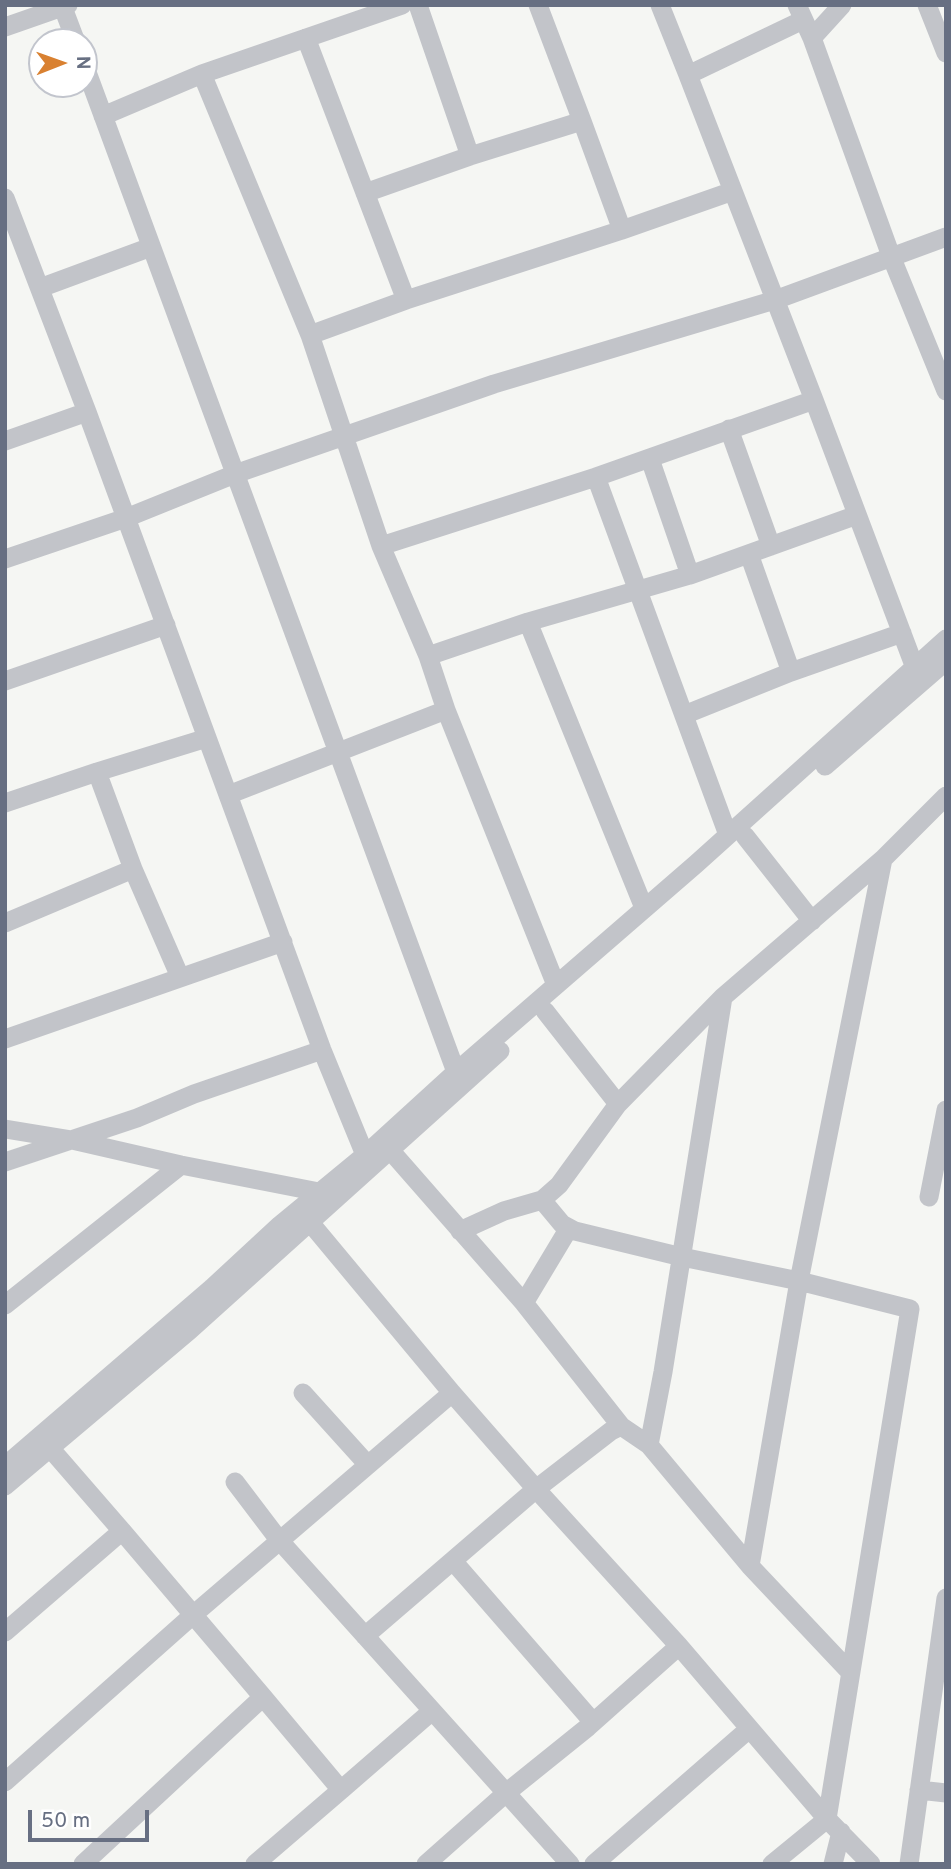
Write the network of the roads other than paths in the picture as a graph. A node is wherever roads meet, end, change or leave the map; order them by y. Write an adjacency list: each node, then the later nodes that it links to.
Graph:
1 (402, 5): 11 (street)
2 (418, 5): 19 (street)
3 (538, 5): 18 (street)
4 (660, 5): 15 (street)
5 (842, 5): 12 (street)
6 (927, 5): 13 (street)
7 (64, 6): 9 (street); 10 (street)
8 (800, 13): 12 (street); 15 (street)
9 (5, 27)
10 (71, 28)
11 (306, 38): 14 (street); 21 (street)
12 (812, 38): 26 (street)
13 (946, 54)
14 (202, 74): 17 (street); 30 (street)
15 (688, 75): 20 (street)
16 (96, 98): 17 (street)
17 (103, 116): 25 (street)
18 (582, 121): 19 (street); 23 (street)
19 (470, 156): 21 (street)
20 (733, 191): 23 (street); 29 (street)
21 (365, 193): 28 (street)
22 (5, 198): 27 (street)
23 (622, 230): 28 (street)
24 (946, 237): 26 (street)
25 (151, 247): 27 (street); 38 (street)
26 (891, 256): 29 (street); 31 (street)
27 (40, 288): 33 (street)
28 (406, 300): 30 (street)
29 (775, 300): 32 (street); 35 (street)
30 (310, 335): 35 (street)
31 (946, 391)
32 (814, 400): 34 (street); 40 (street)
33 (87, 412): 36 (street); 41 (street)
34 (729, 429): 37 (street); 43 (street)
35 (344, 437): 38 (street); 42 (street)
36 (5, 441)
37 (650, 459): 39 (street); 46 (street)
38 (235, 474): 41 (street); 60 (street)
39 (596, 477): 42 (street); 47 (street)
40 (857, 515): 43 (street); 50 (street)
41 (126, 518): 45 (street); 49 (street)
42 (381, 546): 52 (street)
43 (771, 547): 44 (street)
44 (749, 554): 46 (street); 55 (street)
45 (5, 559)
46 (690, 575): 47 (street)
47 (637, 592): 48 (street); 58 (street)
48 (528, 622): 52 (street); 68 (street)
49 (166, 625): 56 (street); 59 (street)
50 (902, 633): 54 (street); 55 (street)
51 (946, 639): 54 (street)
52 (428, 656): 57 (street)
53 (946, 661): 65 (street)
54 (915, 668): 65 (street)
55 (791, 672): 58 (street)
56 (5, 681)
57 (446, 710): 60 (street); 73 (street)
58 (684, 715): 65 (street)
59 (207, 738): 61 (street); 62 (street)
60 (338, 753): 62 (street); 78 (street)
61 (97, 772): 64 (street); 67 (street)
62 (228, 795): 71 (street)
63 (946, 796): 66 (street)
64 (5, 803)
65 (737, 836): 68 (street); 69 (street); 75 (street)
66 (883, 859): 69 (street); 94 (street)
67 (132, 869): 70 (street); 72 (street)
68 (644, 908): 73 (street)
69 (812, 921): 74 (street)
70 (5, 923)
71 (283, 942): 72 (street); 77 (street)
72 (180, 977): 76 (street)
73 (556, 985): 78 (street)
74 (723, 998): 79 (street); 93 (street)
75 (545, 1011): 79 (street); 83 (street)
76 (5, 1040)
77 (321, 1050): 82 (street); 84 (street)
78 (456, 1072): 84 (street)
79 (618, 1104): 89 (street)
80 (946, 1110): 87 (street)
81 (5, 1129): 82 (street)
82 (72, 1140): 85 (street); 86 (street)
83 (390, 1150): 88 (street); 92 (street)
84 (365, 1155): 88 (street)
85 (5, 1162)
86 (181, 1165): 88 (street); 96 (street)
87 (929, 1197)
88 (324, 1198): 90 (street)
89 (542, 1200): 91 (street); 92 (street)
90 (305, 1216): 98 (street); 101 (street); 102 (street)
91 (569, 1228): 93 (street); 95 (street)
92 (460, 1231): 95 (street)
93 (682, 1257): 94 (street); 100 (street)
94 (799, 1280): 110 (street); 117 (street)
95 (524, 1303): 99 (street)
96 (5, 1306)
97 (303, 1392): 103 (street)
98 (452, 1393): 103 (street); 106 (street)
99 (621, 1426): 100 (street); 106 (street)
100 (649, 1445): 110 (street)
101 (50, 1448): 105 (street); 107 (street)
102 (6, 1463)
103 (368, 1465): 108 (street)
104 (235, 1482): 108 (street)
105 (5, 1486)
106 (536, 1489): 109 (street); 115 (street)
107 (122, 1531): 112 (street); 113 (street)
108 (279, 1540): 112 (street); 114 (street)
109 (453, 1561): 114 (street); 120 (street)
110 (750, 1566): 117 (street)
111 (946, 1598): 116 (street)
112 (193, 1615): 118 (street); 122 (street)
113 (5, 1632)
114 (365, 1636): 119 (street)
115 (679, 1646): 120 (street); 121 (street)
116 (941, 1671): 124 (street)
117 (850, 1672): 127 (street)
118 (263, 1697): 123 (street); 128 (street)
119 (432, 1711): 123 (street); 125 (street)
120 (593, 1722): 125 (street)
121 (749, 1728): 127 (street); 132 (street)
122 (5, 1782)
123 (341, 1790): 129 (street)
124 (919, 1790): 126 (street); 136 (street)
125 (506, 1793): 130 (street); 131 (street)
126 (946, 1793)
127 (834, 1826): 133 (street); 134 (street); 135 (street)
128 (83, 1864)
129 (254, 1864)
130 (426, 1864)
131 (570, 1864)
132 (594, 1864)
133 (772, 1864)
134 (833, 1864)
135 (871, 1864)
136 (909, 1864)

